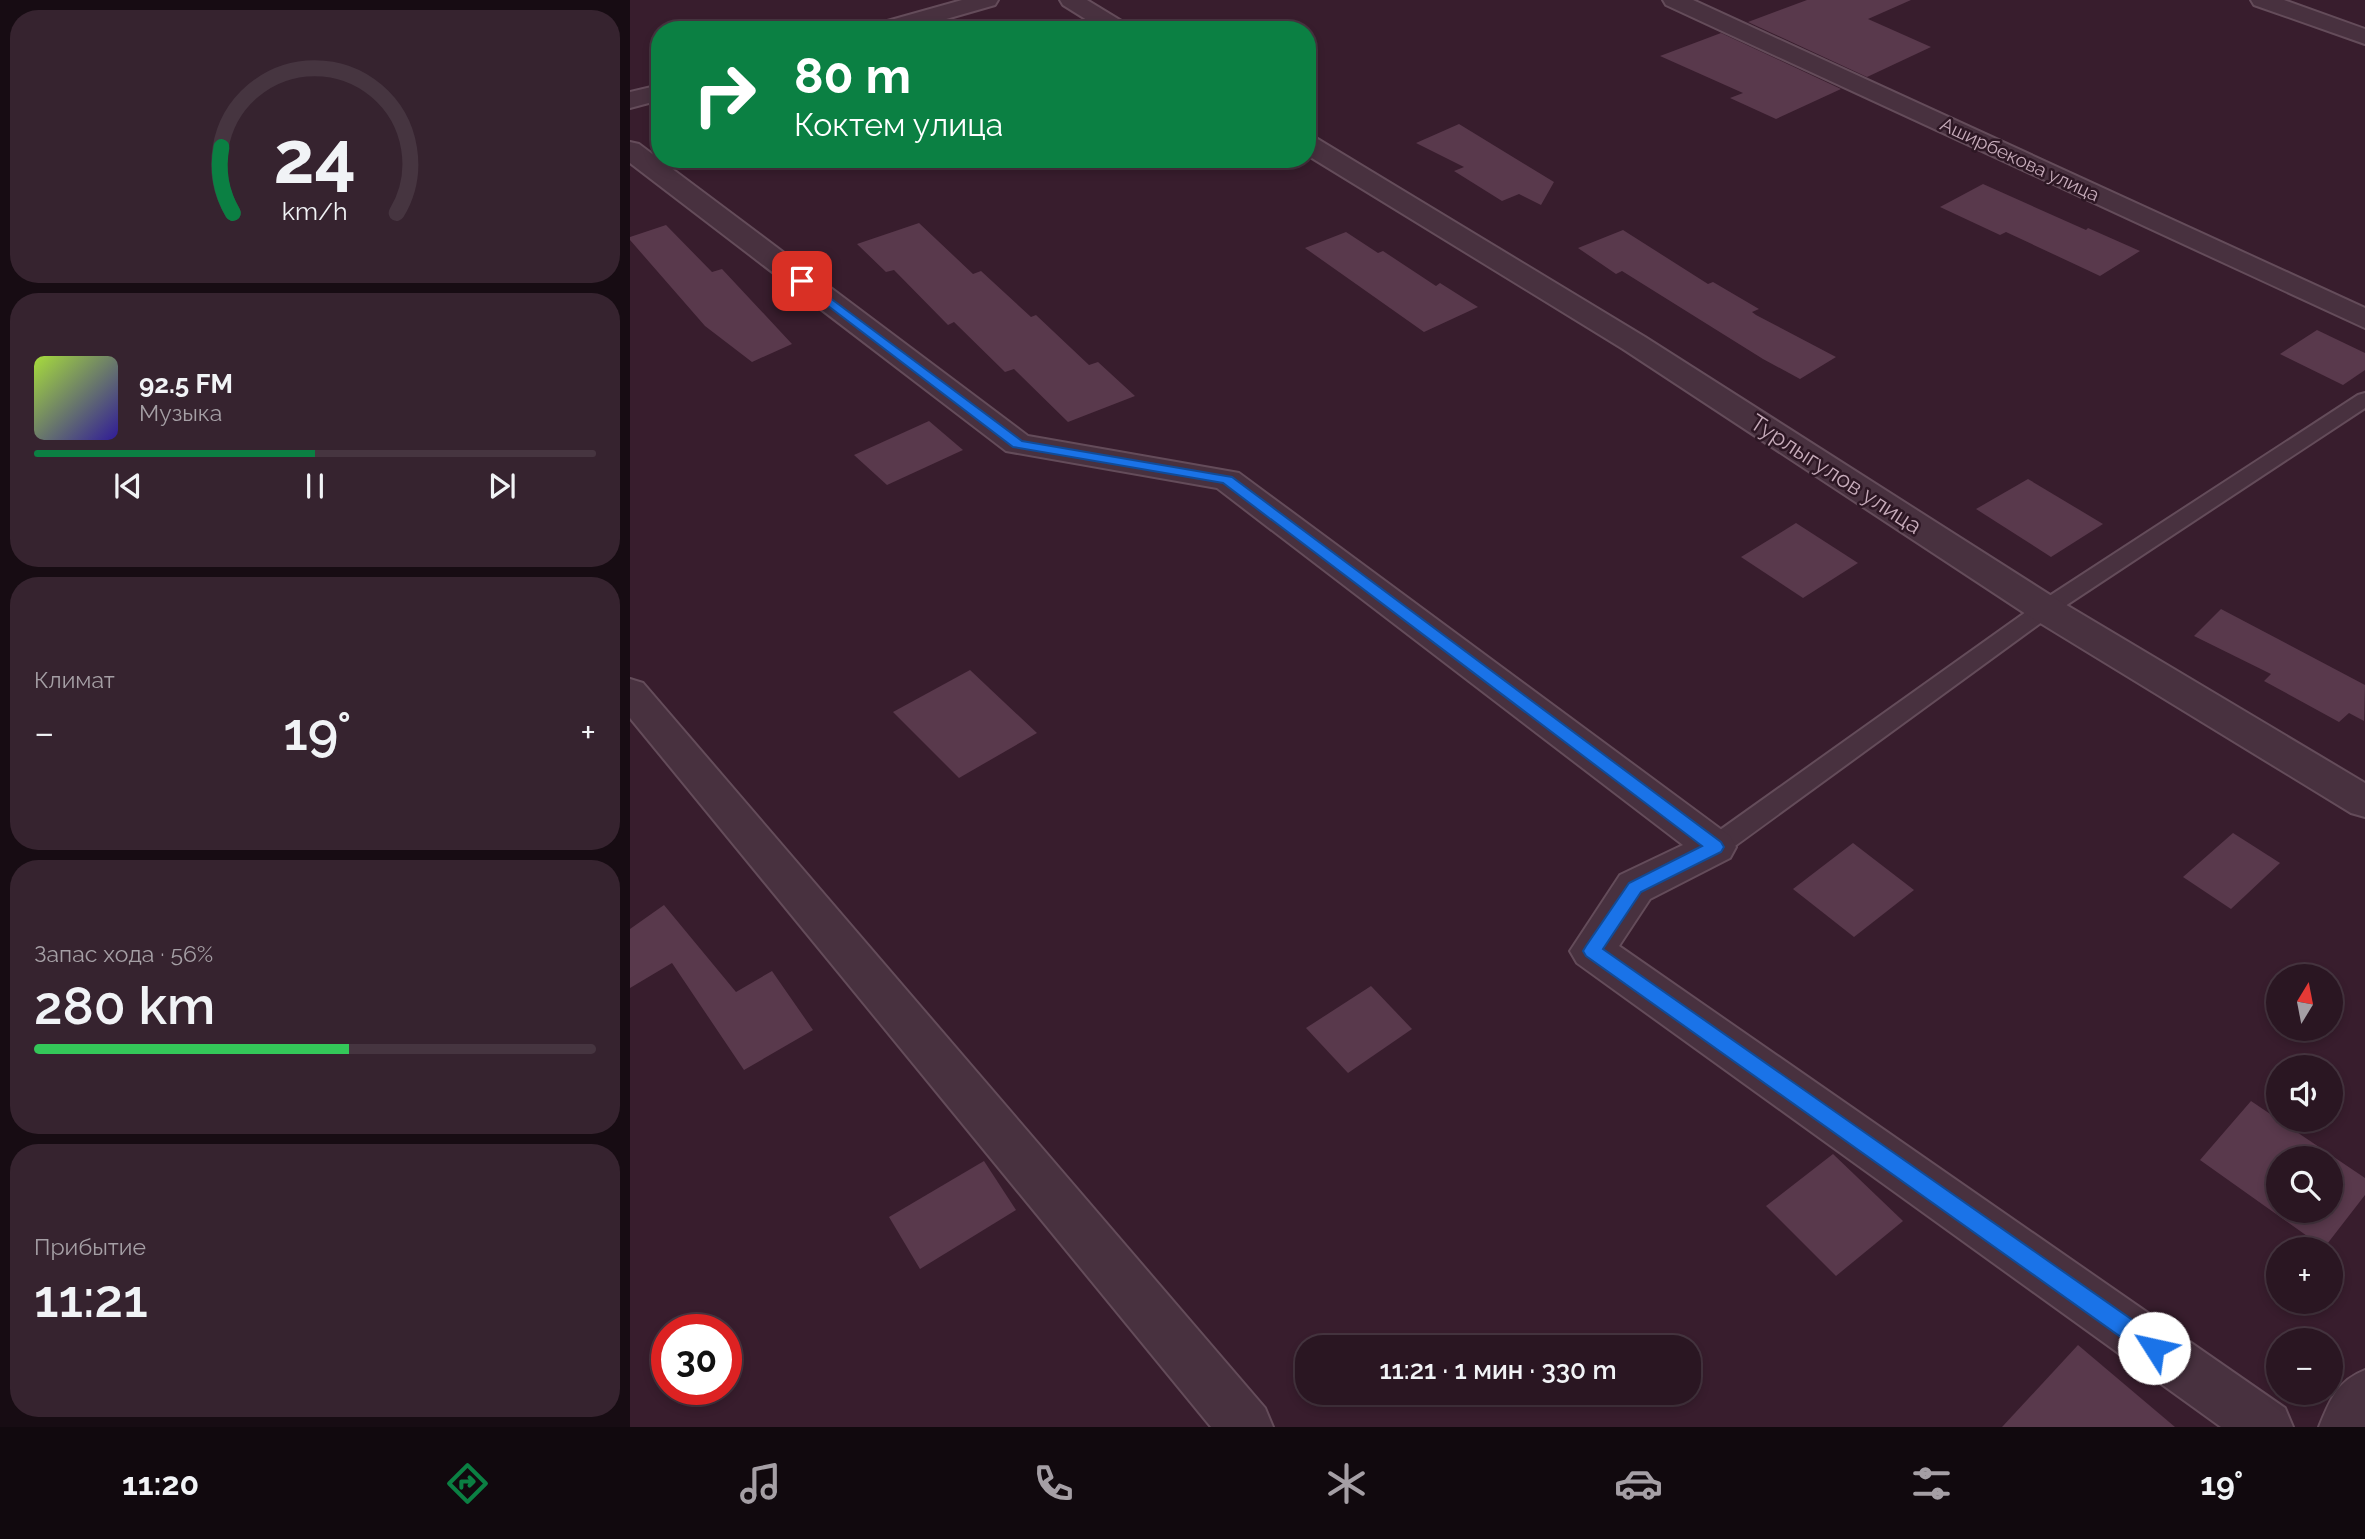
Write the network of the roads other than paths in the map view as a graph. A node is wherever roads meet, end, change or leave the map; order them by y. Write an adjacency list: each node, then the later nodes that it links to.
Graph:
1 (987, 0): 5 (street)
2 (1071, 0): 6 (street)
3 (1674, 0): 14 (street, Аширбекова улица)
4 (2262, 0): 7 (street)
5 (913, 21)
6 (1105, 21)
7 (2365, 37)
8 (651, 94): 9 (street)
9 (630, 100)
10 (1316, 149): 16 (street, Турлыгулов улица)
11 (630, 150): 12 (street)
12 (651, 166)
13 (654, 168): 19 (street)
14 (2365, 319)
15 (2365, 399): 16 (lane)
16 (2045, 609): 18 (street, Турлыгулов улица); 19 (lane)
17 (630, 692): 21 (street)
18 (2365, 802)
19 (1715, 847): 22 (street)
20 (2365, 1396): 23 (street)
21 (1246, 1427)
22 (2266, 1427)
23 (2346, 1427)

